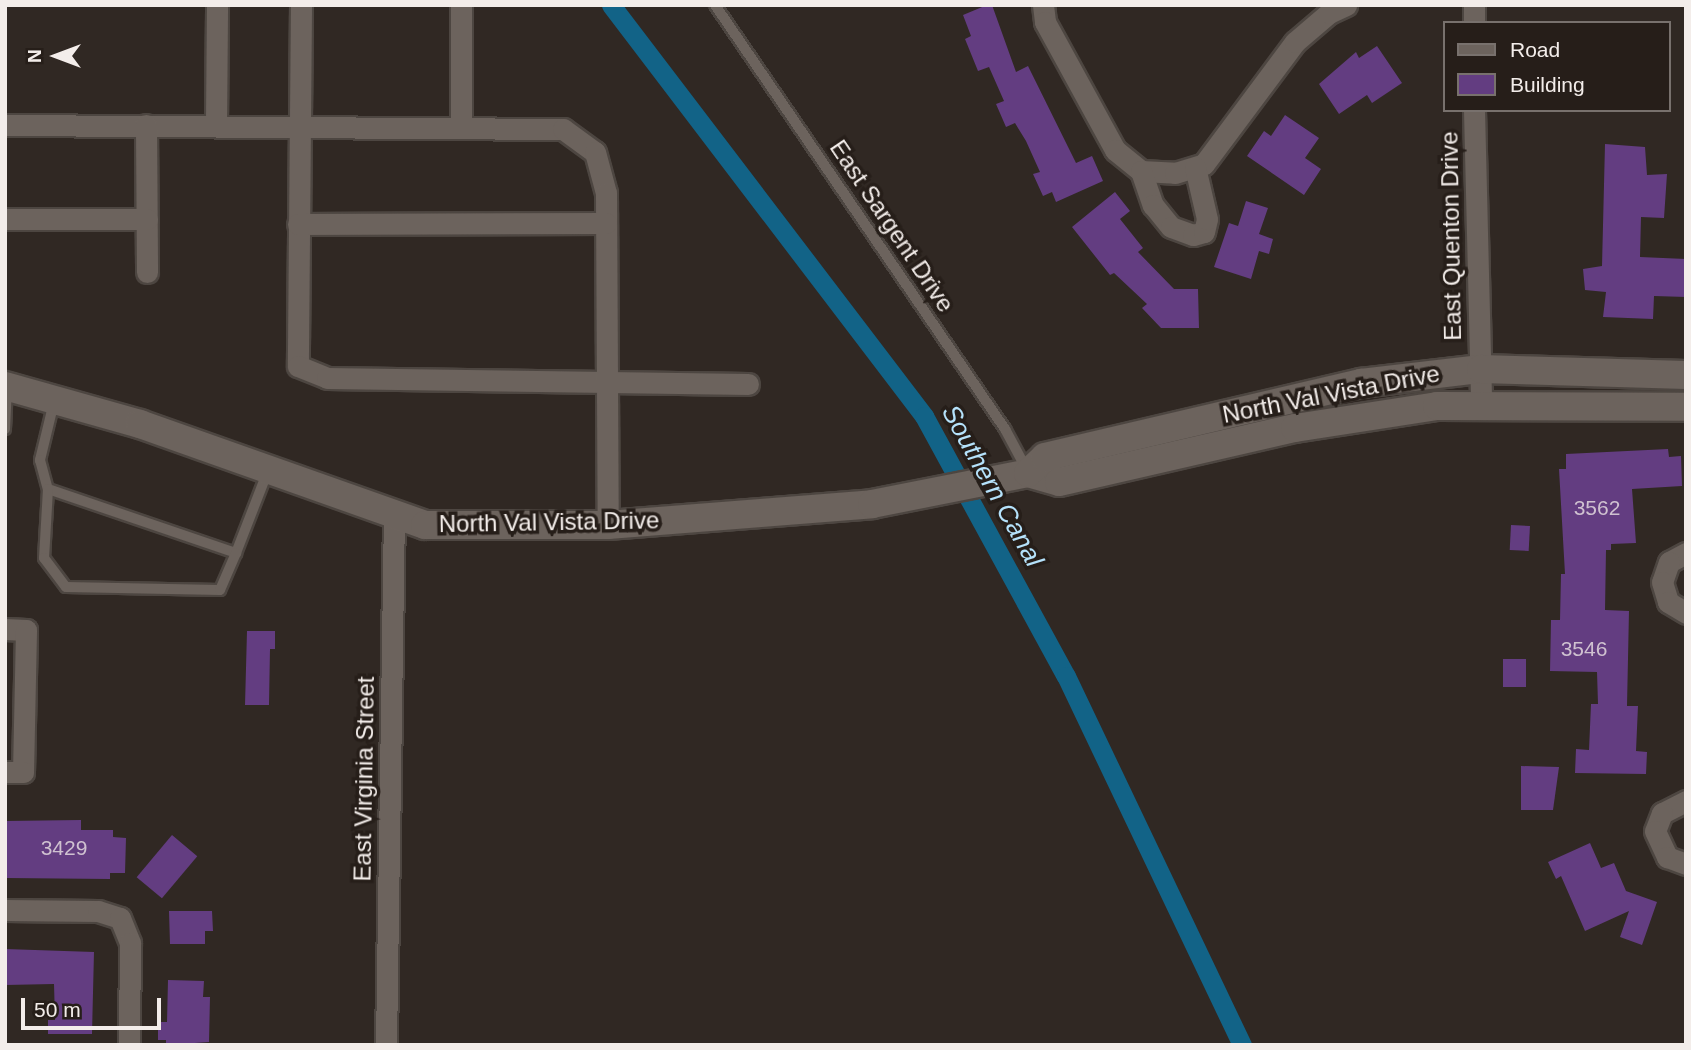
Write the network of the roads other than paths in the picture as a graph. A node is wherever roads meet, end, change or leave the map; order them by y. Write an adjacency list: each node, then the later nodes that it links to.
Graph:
1 (217, 5): 8 (street)
2 (301, 5): 11 (street)
3 (461, 5): 12 (street)
4 (715, 5): 30 (lane, East Sargent Drive)
5 (1043, 5): 14 (street)
6 (1346, 5): 13 (street)
7 (1474, 112): 20 (street, East Quenton Drive)
8 (216, 124): 10 (street); 11 (street)
9 (5, 125): 10 (street)
10 (146, 125): 16 (street)
11 (299, 126): 12 (street); 18 (street)
12 (461, 128): 17 (street)
13 (1195, 167): 14 (street); 14 (street)
14 (1141, 171)
15 (5, 219): 16 (street)
16 (147, 219): 19 (street)
17 (606, 223): 18 (street); 22 (street)
18 (298, 224): 22 (street)
19 (147, 272)
20 (1481, 369): 21 (main road, North Val Vista Drive); 26 (street, East Quenton Drive); 30 (main road, North Val Vista Drive)
21 (1686, 375)
22 (606, 379): 23 (street); 33 (street)
23 (748, 384)
24 (6, 387): 25 (main road, North Val Vista Drive); 28 (lane)
25 (55, 399): 29 (main road, North Val Vista Drive); 31 (lane)
26 (1481, 403): 27 (main road, North Val Vista Drive); 30 (main road, North Val Vista Drive)
27 (1686, 407)
28 (5, 429)
29 (267, 473): 32 (main road, North Val Vista Drive); 35 (lane)
30 (1028, 473): 33 (main road, North Val Vista Drive)
31 (48, 489): 35 (lane); 35 (lane)
32 (394, 514): 33 (main road, North Val Vista Drive); 43 (street, East Virginia Street)
33 (608, 524)
34 (1686, 552): 36 (street)
35 (236, 553)
36 (1686, 613)
37 (16, 629): 38 (street)
38 (14, 772)
39 (1686, 801): 40 (street)
40 (1686, 864)
41 (5, 910): 42 (street)
42 (129, 1045)
43 (386, 1045)

